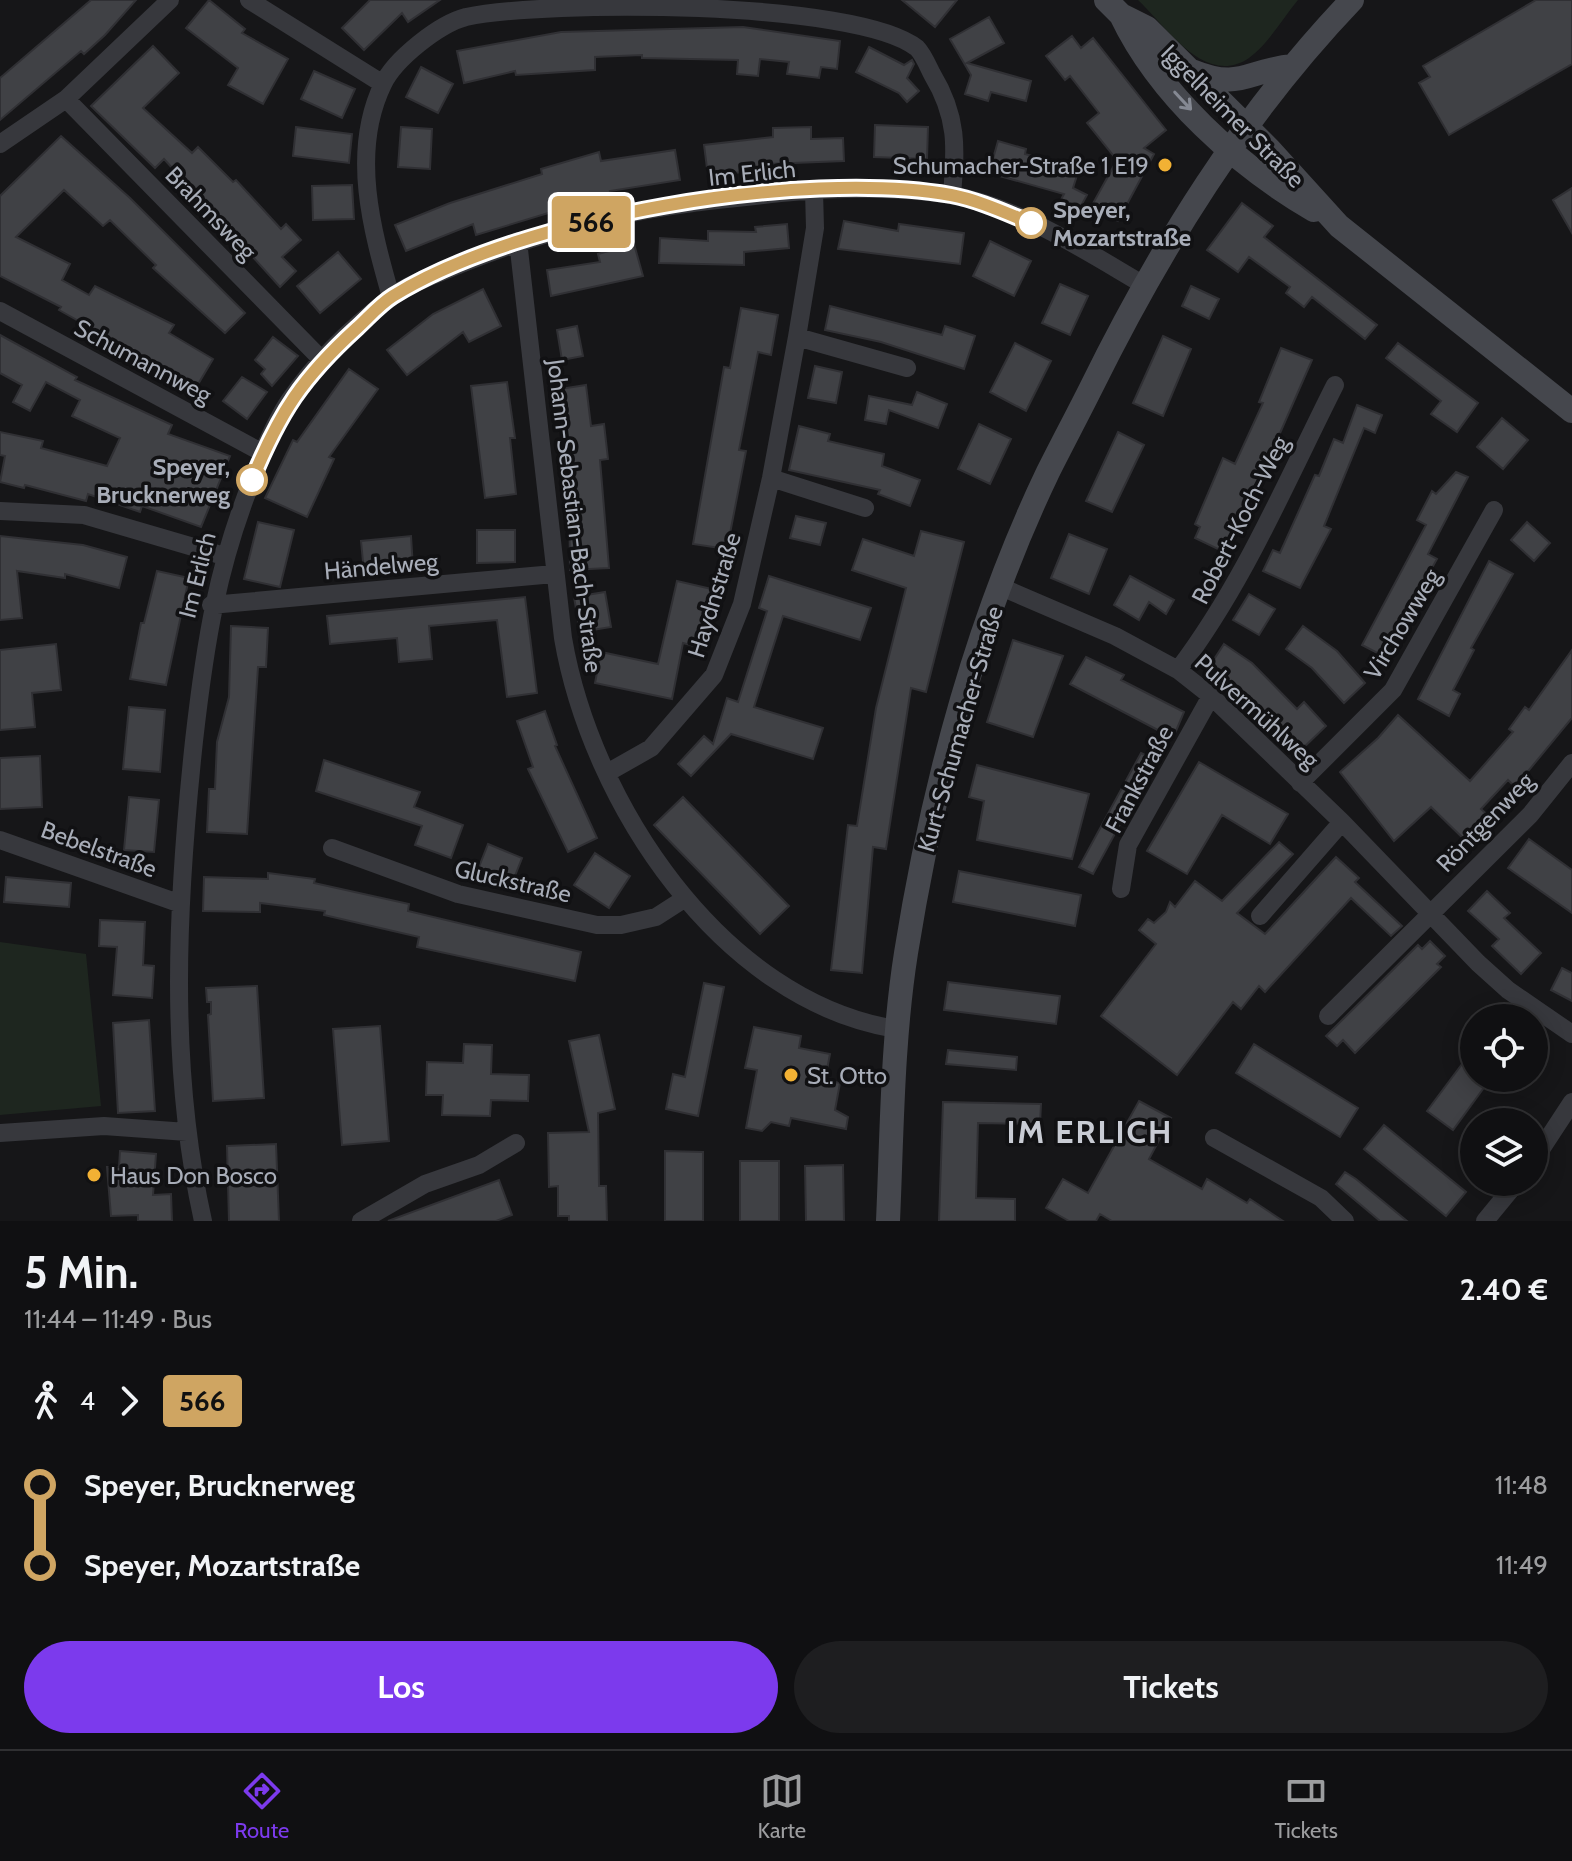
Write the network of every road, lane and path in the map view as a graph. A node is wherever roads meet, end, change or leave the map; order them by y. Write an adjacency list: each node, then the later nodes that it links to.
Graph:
1 (170, 0): 8 (street)
2 (249, 0): 7 (street)
3 (1352, 0): 5 (main road, Kurt-Schumacher-Straße)
4 (1114, 8): 6 (main road, Iggelheimer Straße); 11 (main road, Iggelheimer Straße, one-way to 11)
5 (1293, 66): 6 (main road); 9 (main road, Kurt-Schumacher-Straße)
6 (1186, 68): 9 (main road, Iggelheimer Straße)
7 (383, 84): 13 (street); 17 (street)
8 (66, 99): 10 (street); 20 (street, Brahmsweg)
9 (1247, 127): 11 (main road, Kurt-Schumacher-Straße); 14 (main road, Iggelheimer Straße)
10 (0, 144)
11 (1229, 149): 14 (main road, Iggelheimer Straße); 16 (main road, Kurt-Schumacher-Straße)
12 (814, 191): 13 (street, Im Erlich); 15 (street, Im Erlich); 19 (street, Haydnstraße)
13 (952, 195): 16 (street, Im Erlich)
14 (1339, 226): 23 (main road, Iggelheimer Straße)
15 (518, 241): 17 (street, Im Erlich); 30 (street, Johann-Sebastian-Bach-Straße)
16 (1144, 285): 31 (main road, Kurt-Schumacher-Straße)
17 (391, 297): 20 (street, Im Erlich)
18 (0, 311): 24 (street, Schumannweg)
19 (797, 337): 21 (street); 25 (street, Haydnstraße)
20 (322, 360): 24 (street, Im Erlich)
21 (907, 368)
22 (1335, 385): 33 (street, Robert-Koch-Weg)
23 (1572, 411)
24 (263, 453): 29 (street, Im Erlich)
25 (771, 478): 26 (street); 36 (street, Haydnstraße)
26 (865, 508)
27 (1494, 510): 37 (street, Virchowweg)
28 (0, 511): 29 (street)
29 (224, 556): 32 (street, Im Erlich)
30 (554, 574): 32 (street, Händelweg); 36 (street, Johann-Sebastian-Bach-Straße)
31 (1001, 587): 33 (street, Pulvermühlweg); 47 (main road, Kurt-Schumacher-Straße)
32 (211, 605): 43 (street, Im Erlich)
33 (1178, 670): 34 (street, Pulvermühlweg)
34 (1211, 696): 37 (street, Pulvermühlweg); 41 (street, Frankstraße)
35 (1572, 763): 44 (street, Röntgenweg)
36 (607, 773): 42 (street, Johann-Sebastian-Bach-Straße)
37 (1300, 783): 38 (street, Pulvermühlweg)
38 (1342, 822): 44 (street, Pulvermühlweg); 45 (street)
39 (0, 840): 43 (street, Bebelstraße)
40 (332, 848): 42 (street, Gluckstraße)
41 (1121, 889)
42 (684, 899): 47 (street, Johann-Sebastian-Bach-Straße)
43 (181, 904): 50 (street, Im Erlich)
44 (1431, 912): 46 (street); 48 (street, Pulvermühlweg)
45 (1260, 916)
46 (1328, 1016)
47 (896, 1029): 58 (main road, Kurt-Schumacher-Straße)
48 (1572, 1034)
49 (1572, 1102): 53 (street)
50 (187, 1132): 51 (street); 56 (street, Im Erlich)
51 (0, 1133)
52 (1214, 1138): 59 (street)
53 (1548, 1139)
54 (516, 1143): 57 (street)
55 (1506, 1196): 60 (street)
56 (203, 1221)
57 (361, 1221)
58 (888, 1221)
59 (1345, 1221)
60 (1485, 1221)

